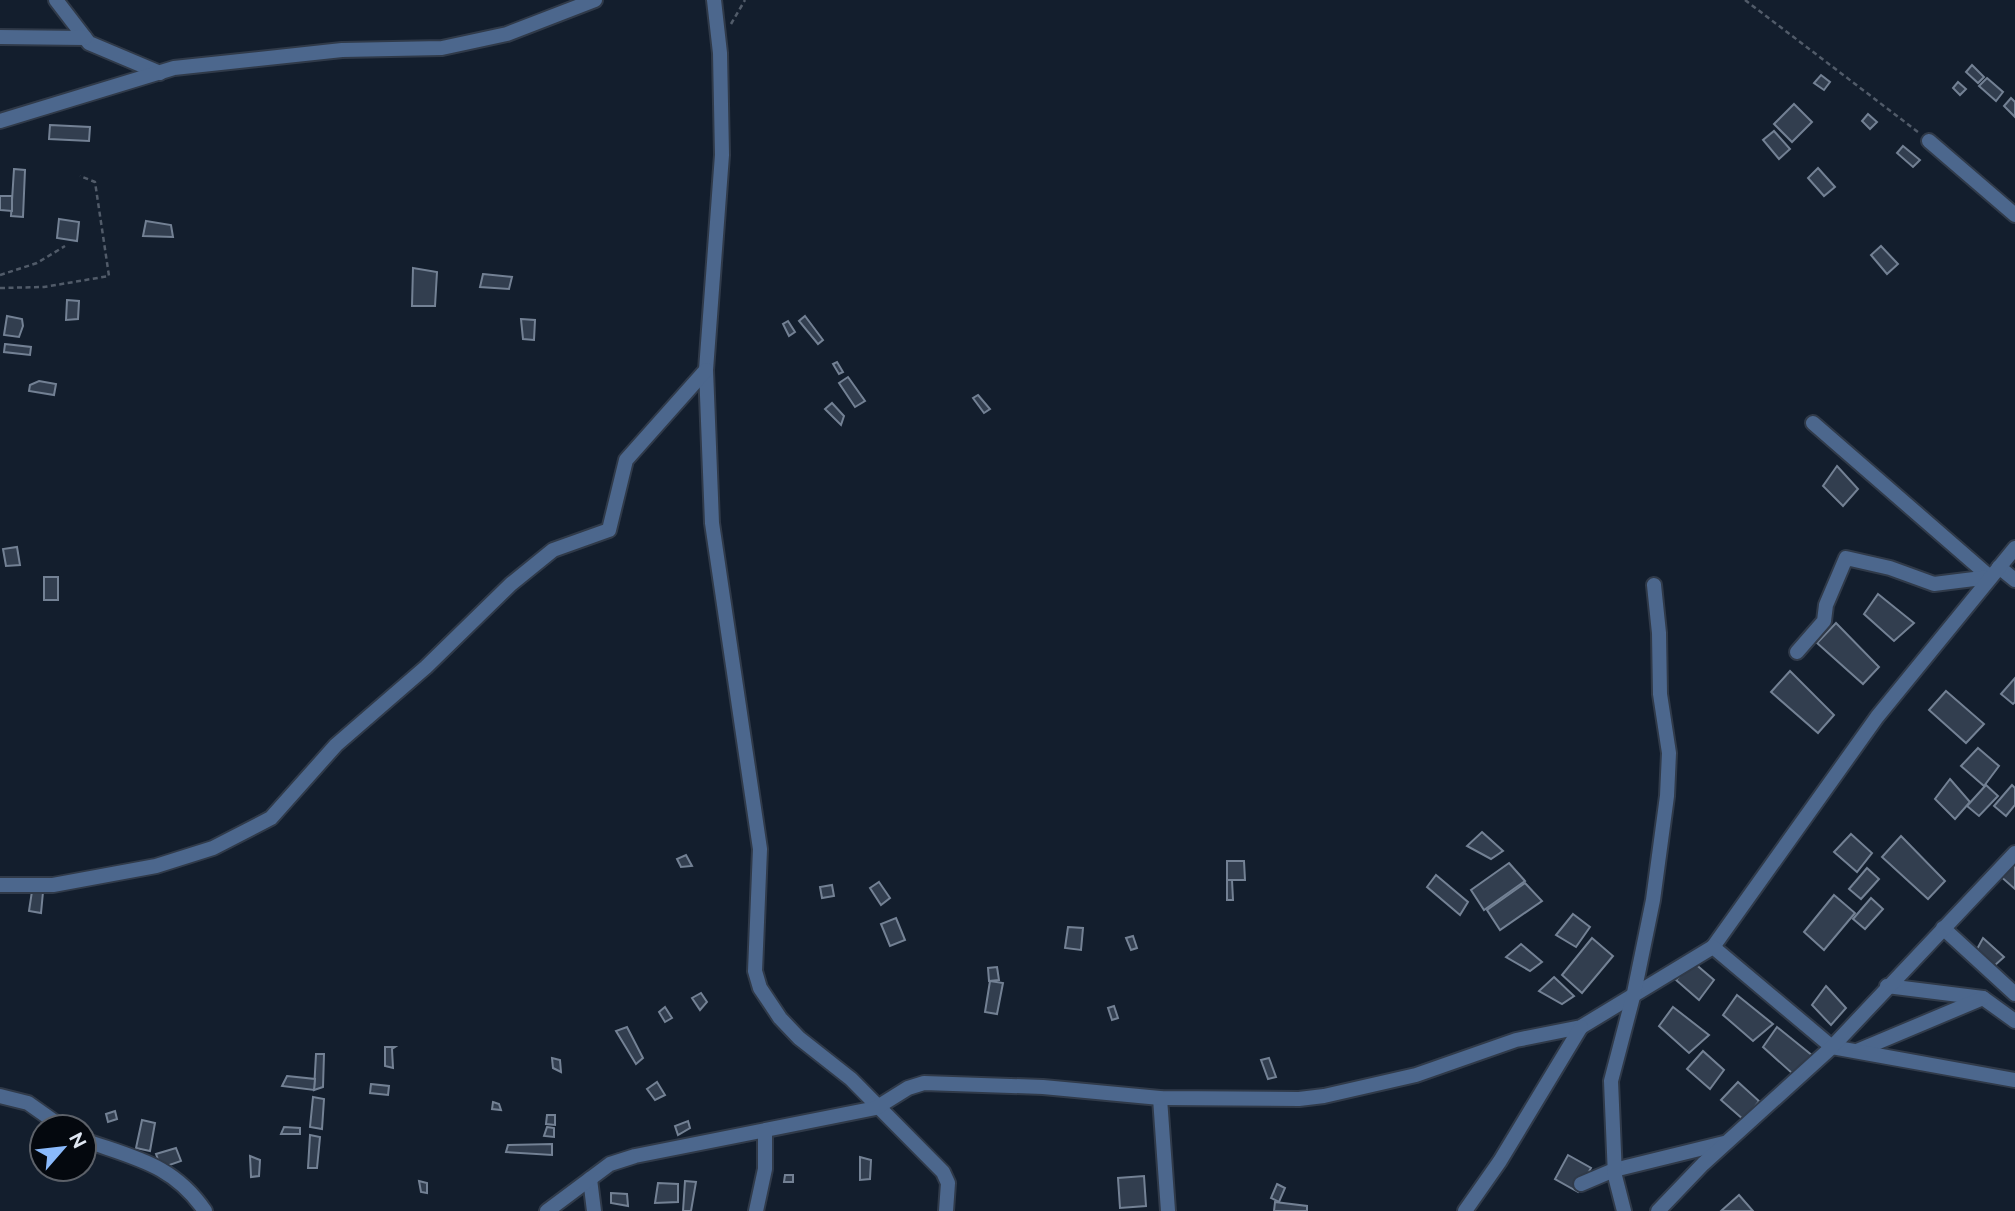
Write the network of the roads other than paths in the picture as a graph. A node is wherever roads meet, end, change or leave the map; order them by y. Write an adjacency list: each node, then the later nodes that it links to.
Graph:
1 (57, 0): 5 (street)
2 (595, 0): 6 (street)
3 (714, 0): 10 (street)
4 (0, 37): 5 (street)
5 (85, 37): 6 (street)
6 (160, 73): 7 (street)
7 (0, 121)
8 (1928, 141): 9 (street)
9 (2015, 215)
10 (706, 370): 18 (street); 32 (street)
11 (1813, 423): 13 (street)
12 (2015, 548): 13 (street)
13 (1995, 572): 14 (street); 16 (street); 20 (street)
14 (2015, 580)
15 (1654, 586): 22 (street)
16 (1797, 652)
17 (2015, 853): 19 (street)
18 (0, 885)
19 (1943, 928): 21 (street); 23 (street)
20 (1713, 947): 22 (street); 27 (street)
21 (1887, 986): 24 (street); 27 (street)
22 (1634, 993): 26 (street); 37 (street)
23 (2015, 994)
24 (1983, 998): 25 (street); 28 (street)
25 (2015, 1021)
26 (1581, 1027): 31 (street); 46 (street)
27 (1832, 1047): 28 (street); 35 (street)
28 (1857, 1052): 29 (street)
29 (2015, 1080)
30 (0, 1096): 33 (street)
31 (1160, 1098): 32 (street); 45 (street)
32 (876, 1108): 34 (street); 44 (street)
33 (42, 1113)
34 (765, 1131): 38 (street); 43 (street)
35 (1727, 1143): 37 (street); 48 (street)
36 (98, 1144): 40 (street)
37 (1614, 1170): 39 (street); 47 (street)
38 (590, 1179): 41 (street); 42 (street)
39 (1581, 1184)
40 (205, 1211)
41 (547, 1211)
42 (594, 1211)
43 (756, 1211)
44 (946, 1211)
45 (1168, 1211)
46 (1465, 1211)
47 (1624, 1211)
48 (1658, 1211)

